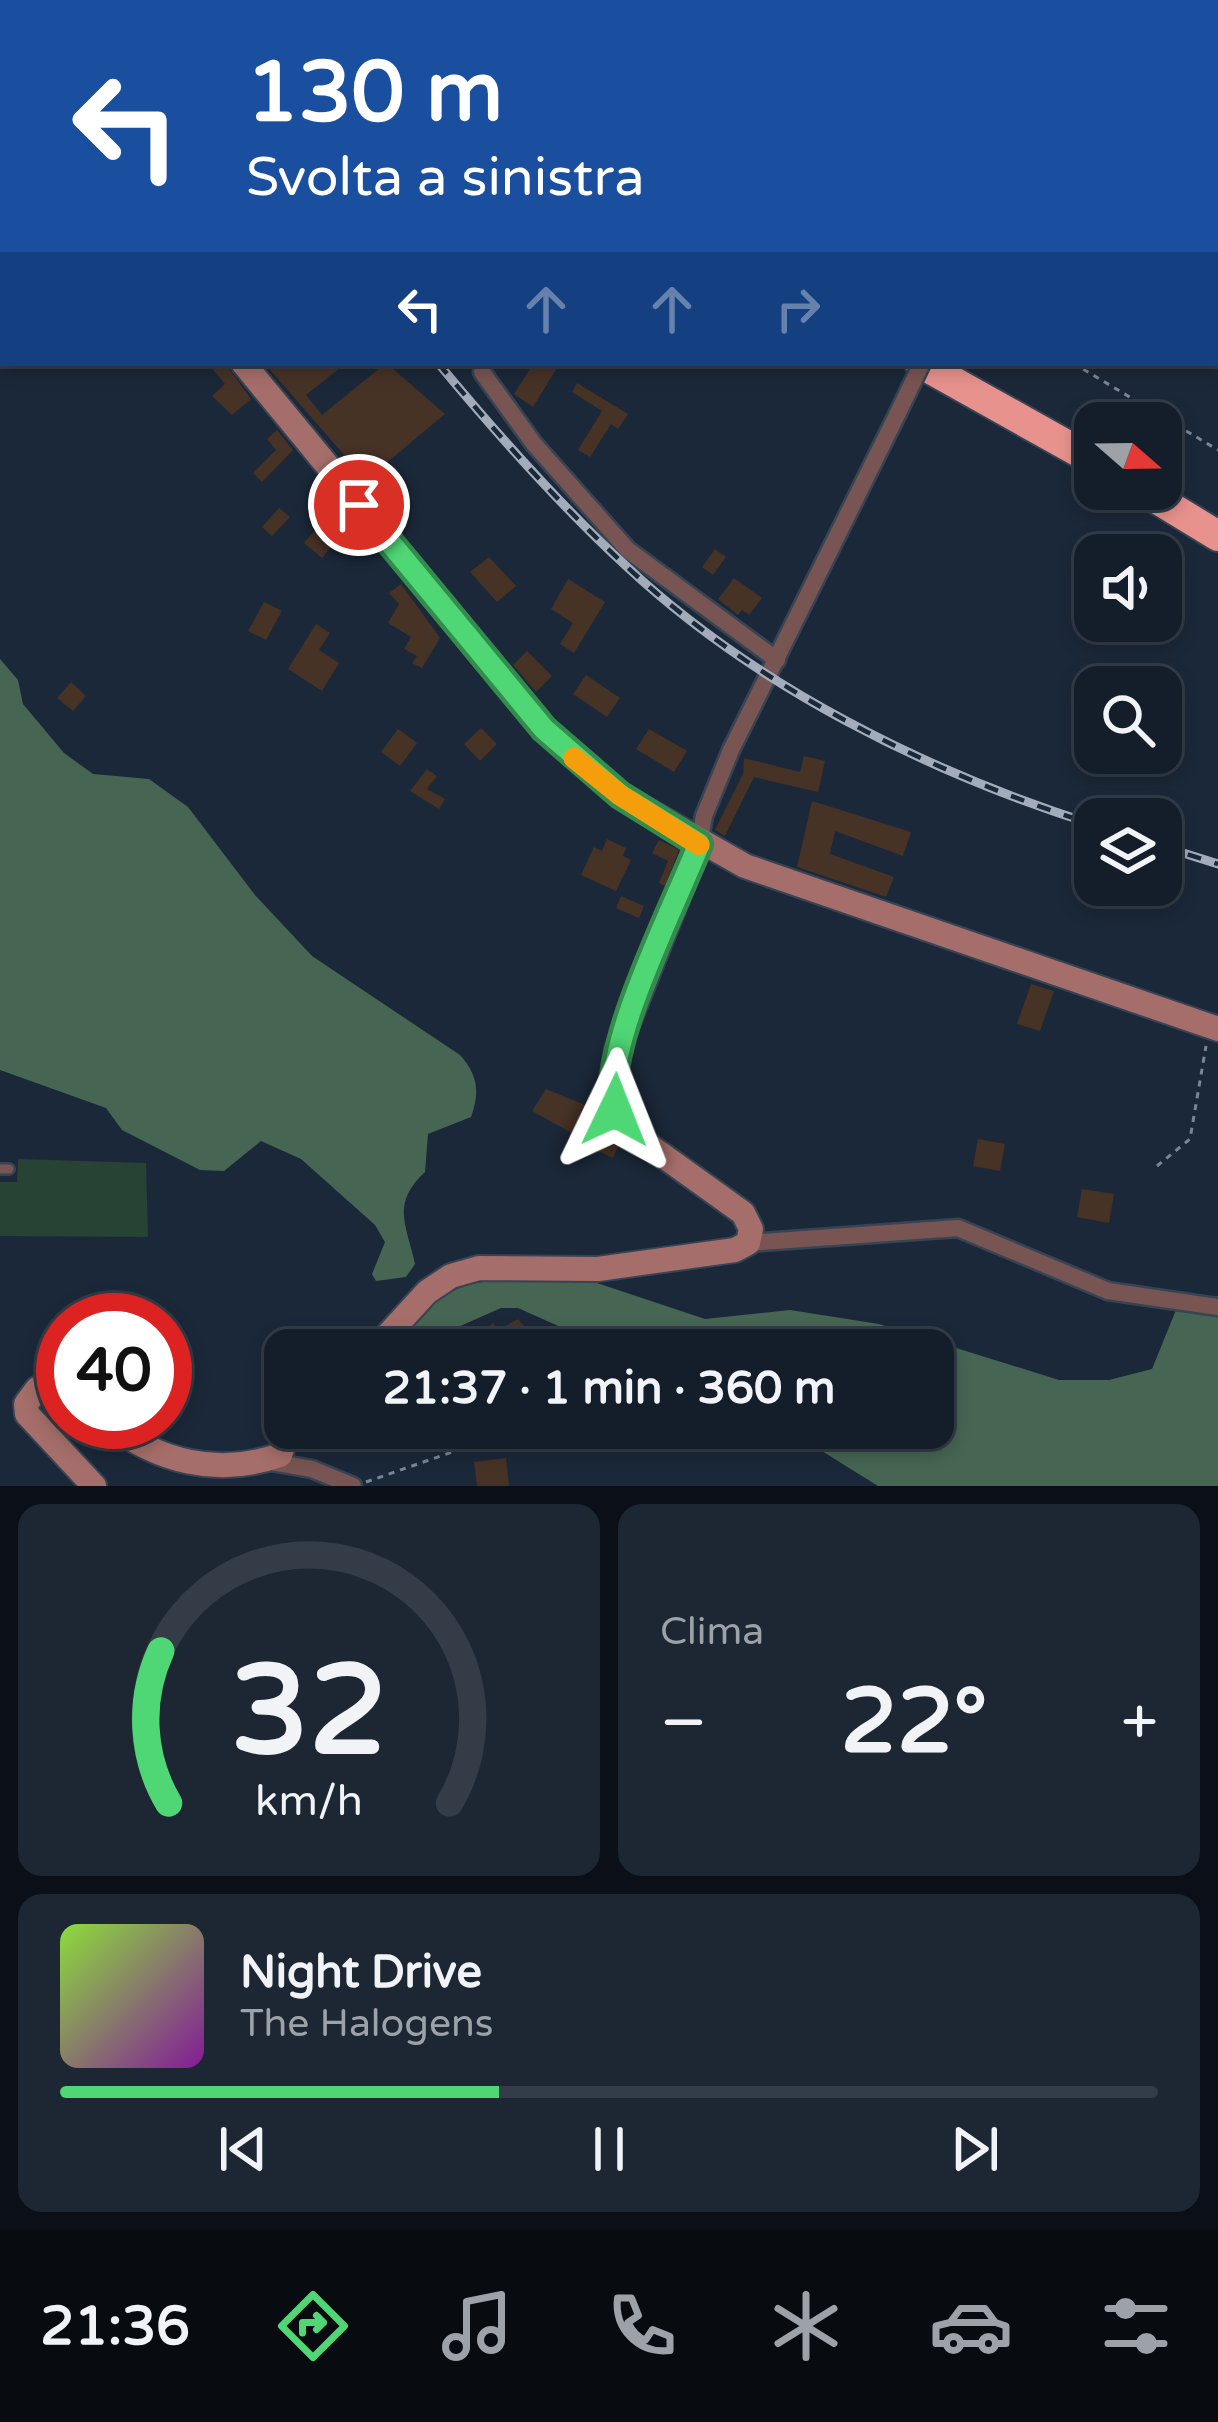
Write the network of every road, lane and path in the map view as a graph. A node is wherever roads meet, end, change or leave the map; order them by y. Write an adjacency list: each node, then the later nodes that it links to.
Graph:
1 (245, 366): 15 (street)
2 (920, 366): 14 (street, bridge)
3 (926, 366): 8 (highway)
4 (963, 366): 7 (highway)
5 (1078, 366): 9 (path)
6 (482, 372): 14 (street)
7 (1074, 427)
8 (1074, 449)
9 (1218, 450)
10 (1182, 492): 12 (highway)
11 (1175, 510): 13 (highway)
12 (1218, 514)
13 (1218, 536)
14 (777, 660): 15 (street)
15 (699, 844): 16 (street); 18 (street)
16 (1215, 1028): 17 (path)
17 (1157, 1166)
18 (748, 1243): 19 (street); 20 (street)
19 (1218, 1307)
20 (393, 1329)
21 (36, 1390): 22 (street)
22 (36, 1424)
23 (60, 1449): 28 (street)
24 (149, 1449): 27 (street)
25 (282, 1449): 27 (street)
26 (455, 1451): 29 (path)
27 (265, 1460): 29 (street)
28 (94, 1486)
29 (354, 1486)

